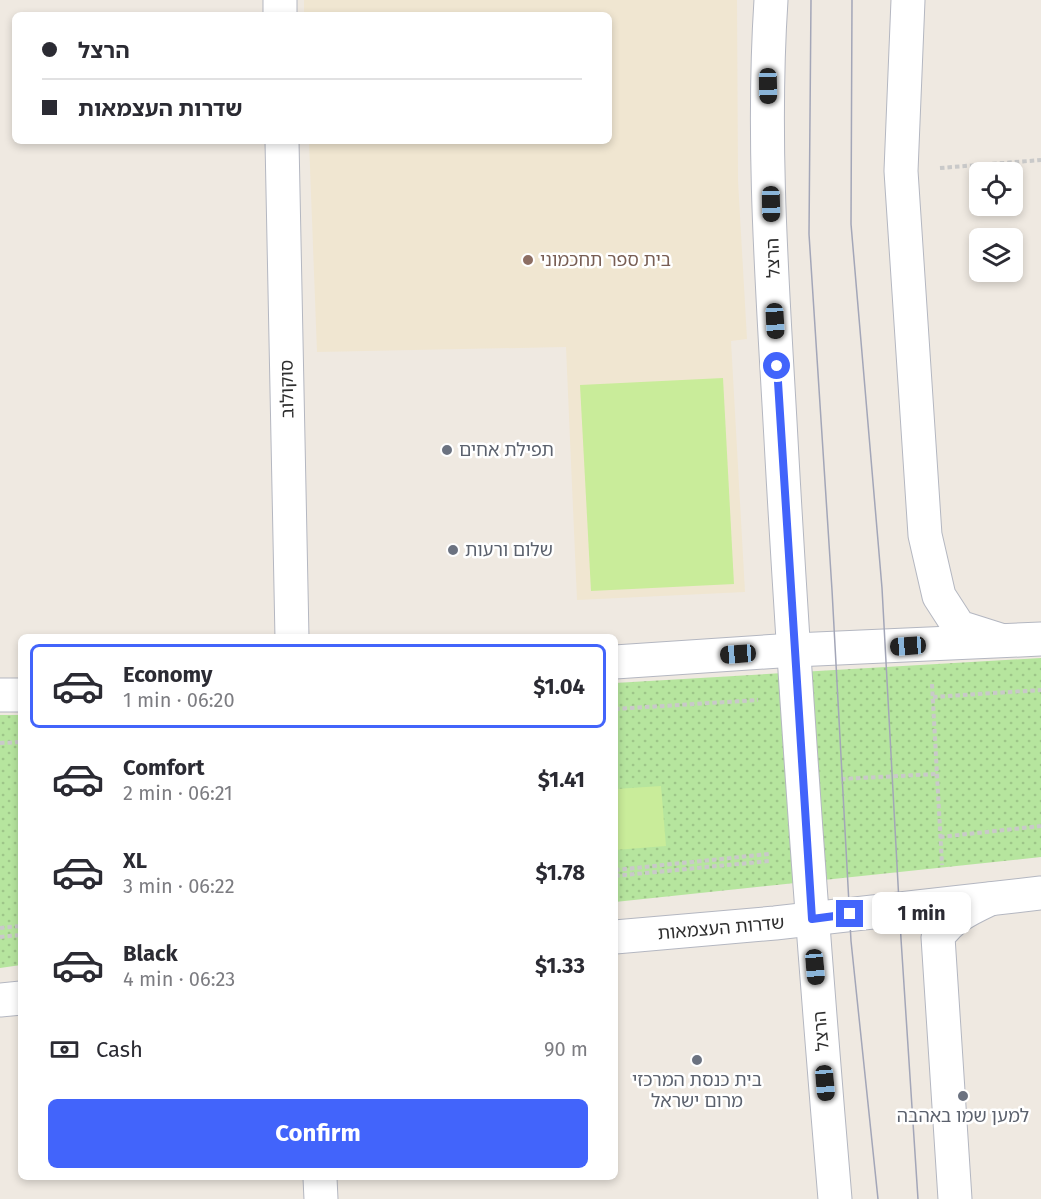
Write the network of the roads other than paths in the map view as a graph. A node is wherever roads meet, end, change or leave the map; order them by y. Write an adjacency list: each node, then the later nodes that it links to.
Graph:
1 (771, 0): 7 (street, הרצל)
2 (908, 0): 6 (street)
3 (282, 144): 4 (street, סוקולוב)
4 (292, 634)
5 (1041, 639): 6 (street)
6 (1004, 641): 7 (street)
7 (794, 650): 8 (street); 13 (street, הרצל)
8 (618, 662)
9 (0, 695): 10 (street)
10 (18, 695)
11 (1041, 893): 12 (street, שדרות העצמאות)
12 (990, 899): 13 (street, שדרות העצמאות); 20 (street)
13 (812, 919): 14 (street, שדרות העצמאות); 19 (street, הרצל)
14 (618, 937)
15 (18, 998): 16 (street)
16 (0, 1000)
17 (320, 1180): 18 (street)
18 (321, 1199)
19 (835, 1199)
20 (955, 1199)

